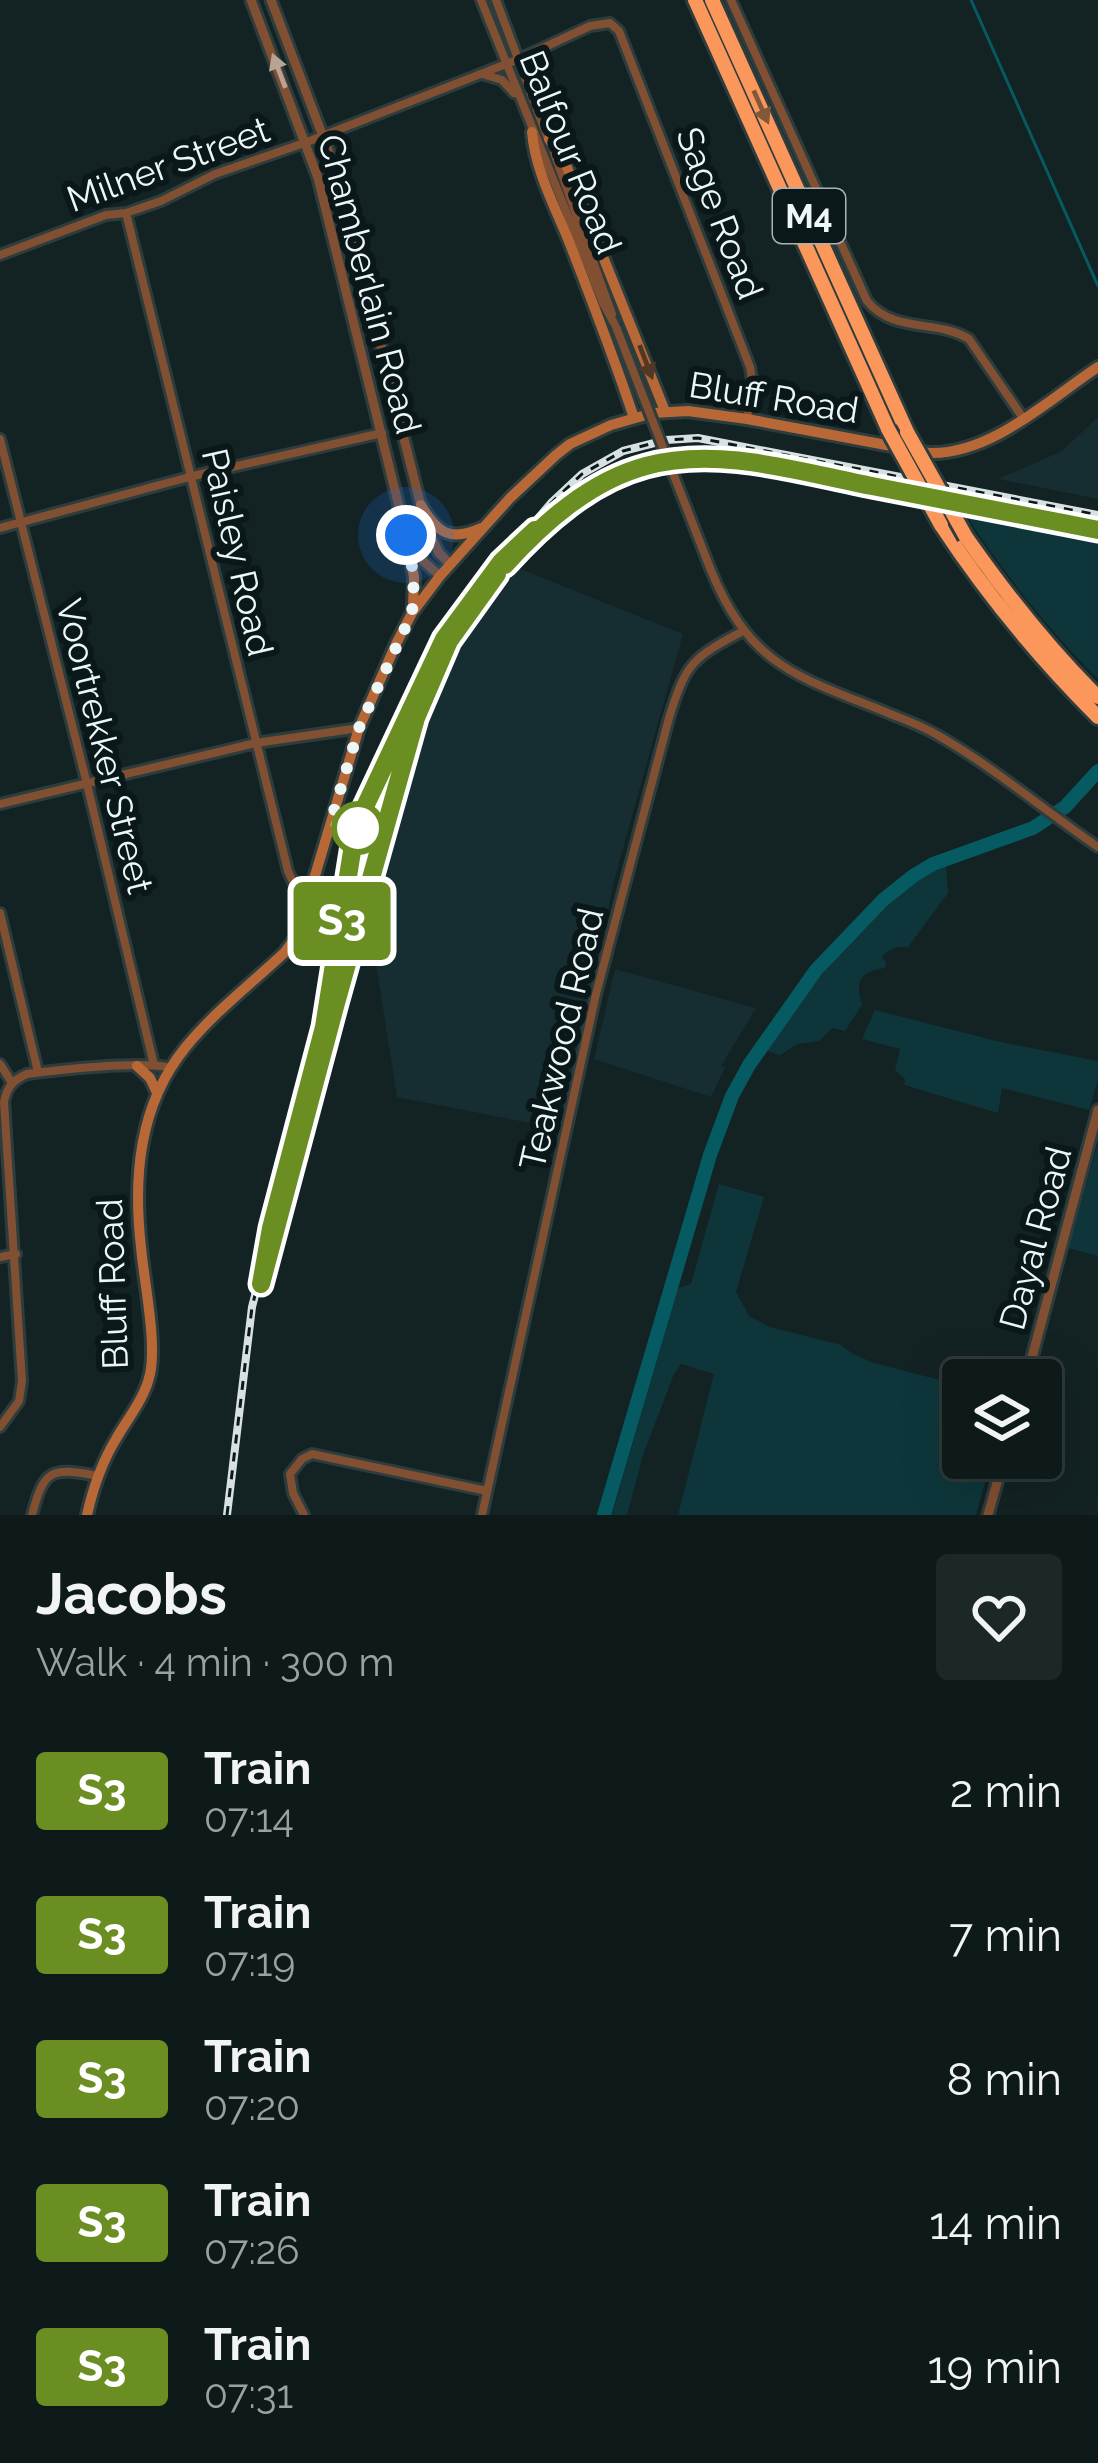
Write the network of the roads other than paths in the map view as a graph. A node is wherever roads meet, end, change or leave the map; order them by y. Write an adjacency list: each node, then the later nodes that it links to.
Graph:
1 (251, 0): 16 (street, Chamberlain Road, one-way to 1)
2 (271, 0): 14 (street, Chamberlain Road)
3 (481, 0): 10 (street, Balfour Road)
4 (496, 0): 9 (street, Balfour Road)
5 (695, 0): 38 (highway, M4, bridge)
6 (712, 0): 37 (highway, M4, one-way to 37, bridge)
7 (731, 0): 24 (street)
8 (620, 31): 9 (street, Milner Street); 23 (street, Sage Road)
9 (519, 58): 10 (street, Milner Street); 15 (street, Balfour Road)
10 (505, 64): 11 (street, Milner Street); 12 (street, Balfour Road)
11 (479, 74): 12 (street); 14 (street, Milner Street)
12 (522, 104): 13 (street, Balfour Road)
13 (532, 131): 19 (street, Balfour Road); 22 (main road)
14 (324, 135): 16 (street, Milner Street); 28 (street, Chamberlain Road)
15 (549, 139): 19 (street, Balfour Road); 21 (main road, one-way to 21)
16 (307, 142): 17 (street, Milner Street); 25 (street, Chamberlain Road)
17 (126, 213): 18 (street, Milner Street); 27 (street, Paisley Road)
18 (0, 256)
19 (615, 325): 36 (street, Balfour Road, bridge)
20 (1095, 370): 24 (main road, Bluff Road)
21 (665, 412): 22 (main road, Bluff Road); 23 (main road, Bluff Road)
22 (634, 418): 30 (main road, Bluff Road)
23 (747, 418): 24 (main road, Bluff Road)
24 (1023, 418)
25 (382, 433): 27 (street); 32 (street, Chamberlain Road)
26 (0, 439): 29 (street, Voortrekker Street)
27 (193, 476): 29 (street); 40 (street, Paisley Road)
28 (421, 505): 30 (main road); 33 (street, Chamberlain Road)
29 (22, 523): 31 (street); 41 (street, Voortrekker Street)
30 (485, 525): 33 (main road, Bluff Road)
31 (0, 527)
32 (406, 535): 34 (street, Chamberlain Road); 35 (main road)
33 (451, 564): 34 (main road, Bluff Road)
34 (440, 576): 35 (main road, Bluff Road)
35 (412, 613): 39 (main road, Bluff Road)
36 (743, 631): 43 (street); 60 (street, Teakwood Road)
37 (1098, 697)
38 (1098, 717)
39 (359, 728): 40 (street); 44 (main road, Bluff Road)
40 (256, 742): 41 (street); 44 (street, Paisley Road)
41 (88, 784): 42 (street); 48 (street, Voortrekker Street)
42 (0, 804)
43 (1098, 847)
44 (309, 897): 49 (main road, Bluff Road)
45 (0, 913): 50 (street)
46 (0, 1064): 51 (street)
47 (137, 1066): 48 (street); 50 (street); 52 (main road)
48 (154, 1066): 49 (street)
49 (171, 1068): 52 (main road, Bluff Road)
50 (38, 1072): 51 (street)
51 (12, 1083): 54 (street)
52 (158, 1094): 58 (main road, Bluff Road)
53 (1098, 1110): 56 (street, Dayal Road)
54 (16, 1254): 55 (street); 57 (street)
55 (0, 1257)
56 (1032, 1359)
57 (0, 1427)
58 (98, 1476): 61 (street); 62 (main road, Bluff Road)
59 (998, 1479): 65 (street)
60 (487, 1491): 63 (street); 64 (street, Teakwood Road)
61 (32, 1515)
62 (87, 1515)
63 (304, 1515)
64 (482, 1515)
65 (988, 1515)

